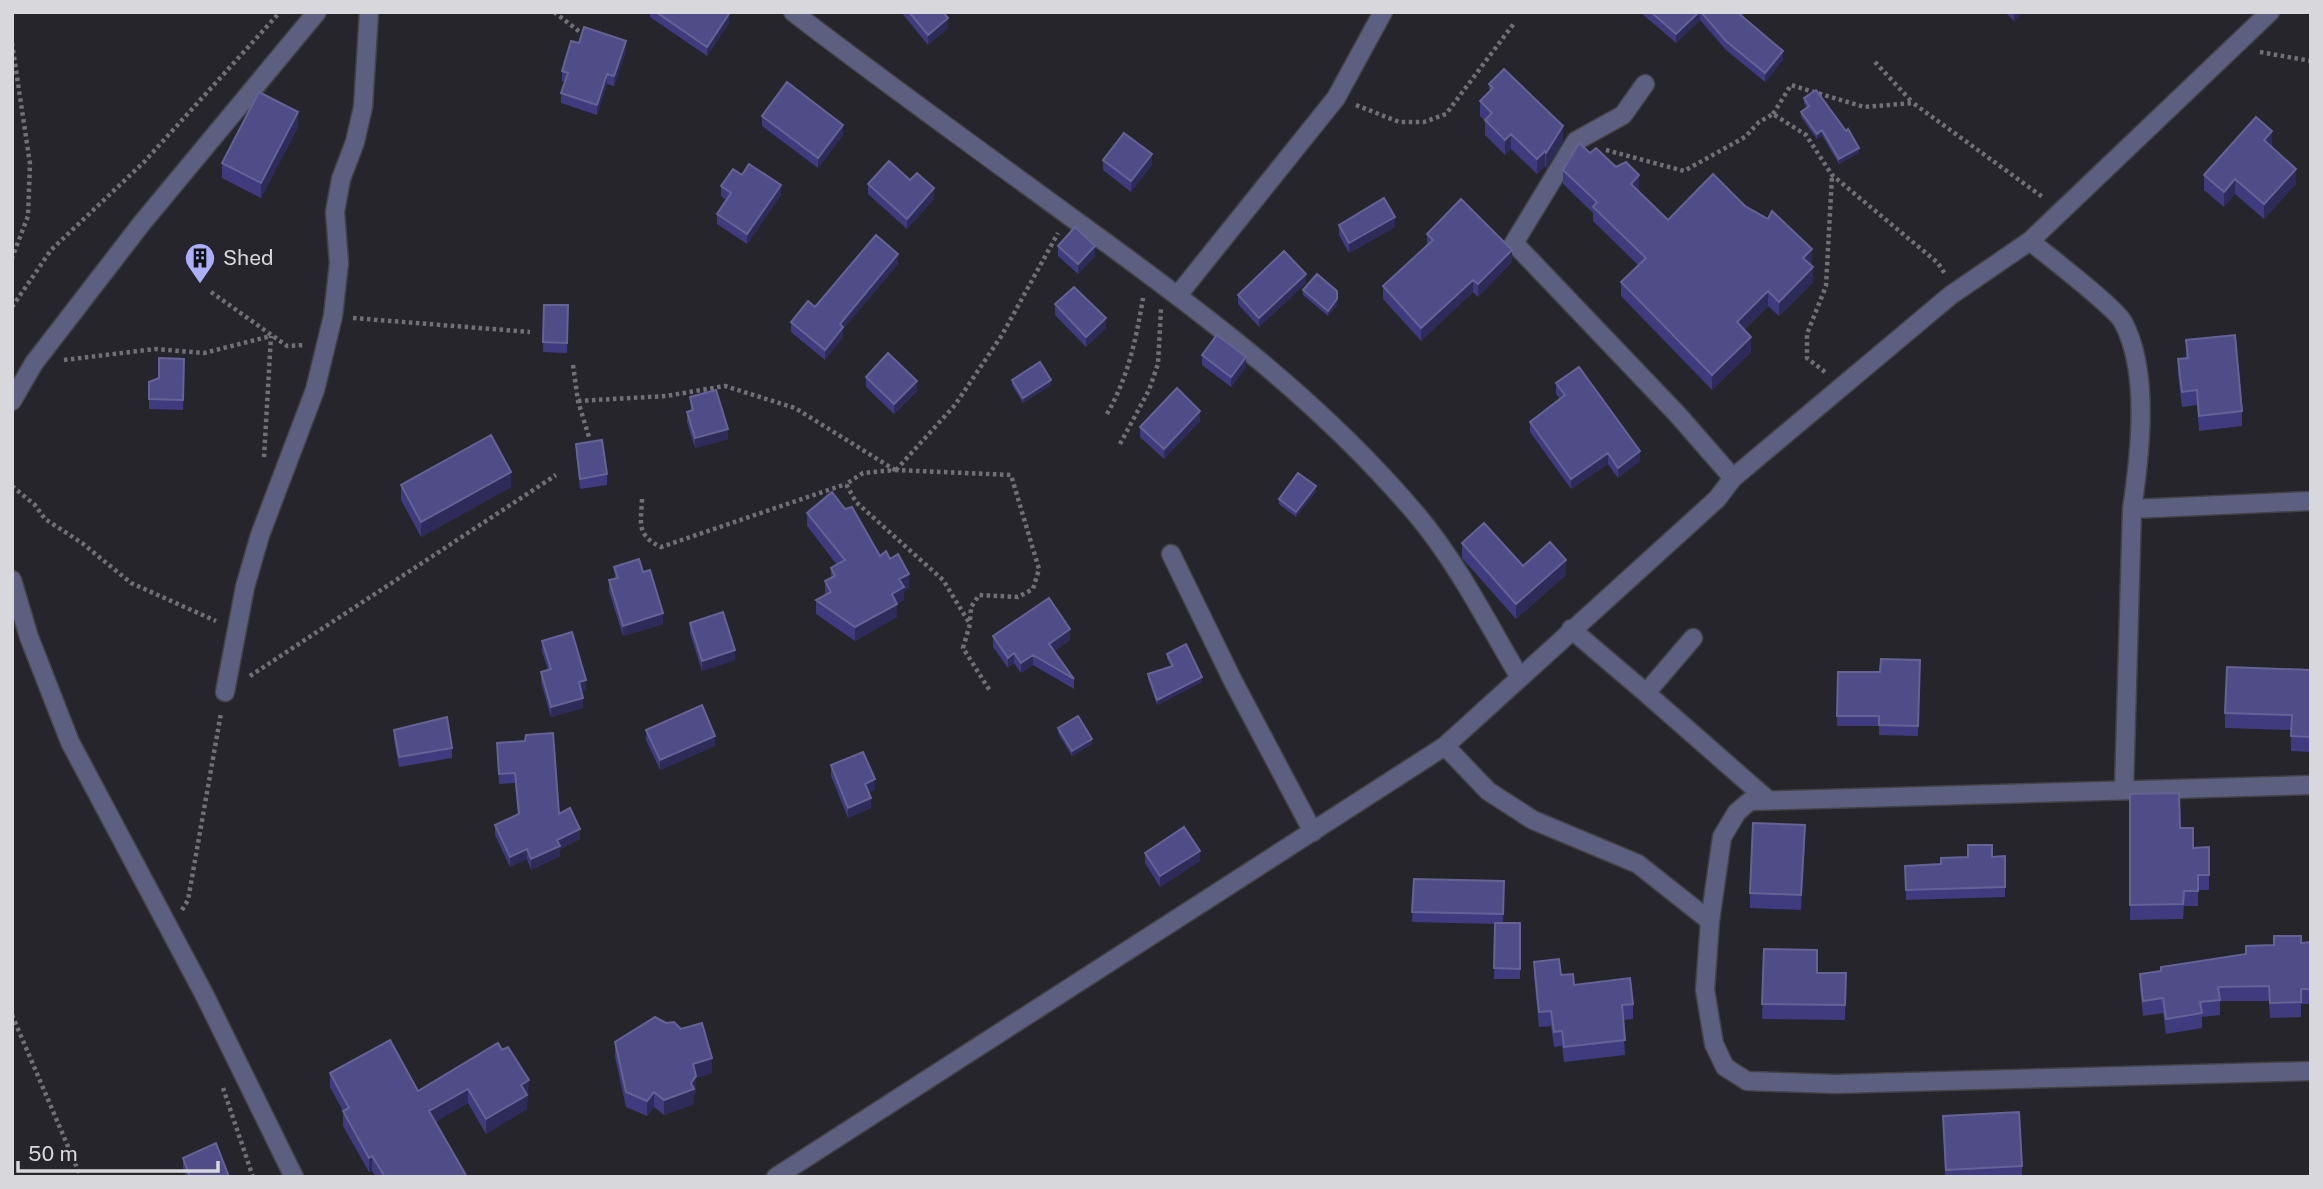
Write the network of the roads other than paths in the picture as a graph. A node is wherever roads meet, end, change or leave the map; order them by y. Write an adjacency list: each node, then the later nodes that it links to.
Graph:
1 (317, 12): 9 (street)
2 (369, 12): 18 (street)
3 (793, 12): 8 (street)
4 (1383, 12): 8 (street)
5 (2270, 12): 7 (street)
6 (1645, 84): 10 (street)
7 (2030, 240): 10 (street); 12 (street)
8 (1178, 295): 17 (street)
9 (12, 401)
10 (1733, 478): 15 (street)
11 (2311, 501): 12 (street)
12 (2132, 509): 22 (street)
13 (1171, 554): 24 (street)
14 (12, 580): 27 (street)
15 (1571, 629): 17 (street); 19 (street)
16 (1693, 638): 19 (street)
17 (1519, 676): 20 (street)
18 (225, 692)
19 (1646, 693): 23 (street)
20 (1445, 746): 24 (street); 25 (street)
21 (2311, 785): 22 (street)
22 (2124, 789): 23 (street)
23 (1768, 800): 25 (street)
24 (1313, 832): 28 (street)
25 (1710, 921): 26 (street)
26 (2311, 1071)
27 (294, 1177)
28 (776, 1177)

